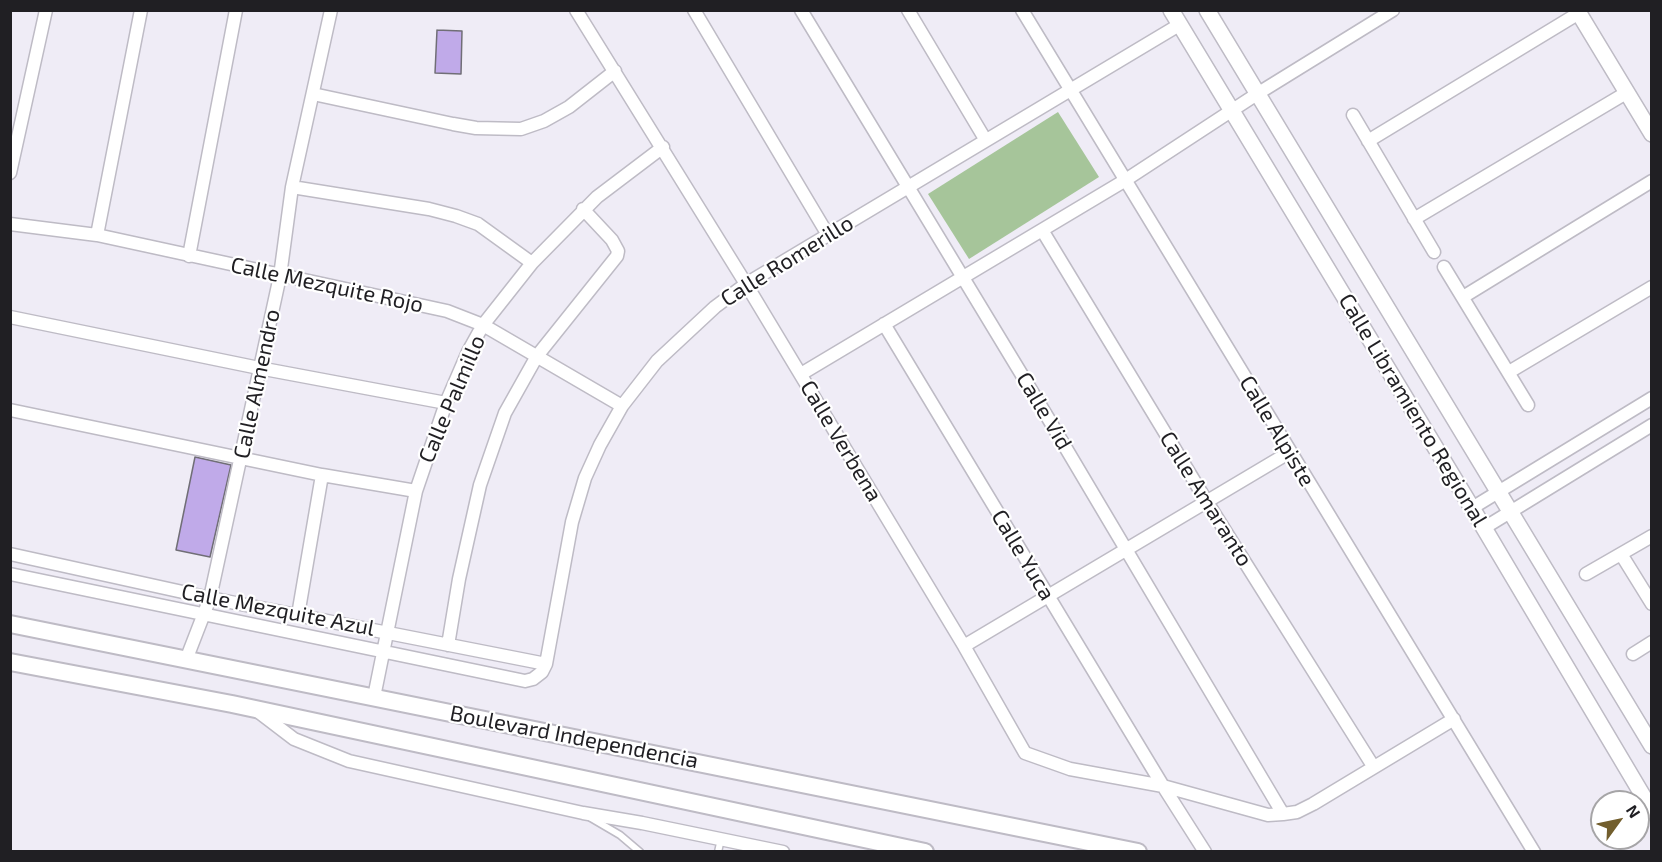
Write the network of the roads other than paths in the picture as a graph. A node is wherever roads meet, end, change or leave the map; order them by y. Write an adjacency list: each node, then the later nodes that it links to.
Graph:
1 (46, 10): 26 (street)
2 (141, 10): 35 (street)
3 (236, 10): 38 (street)
4 (331, 10): 18 (street, Calle Almendro)
5 (576, 10): 15 (street, Calle Verbena)
6 (694, 10): 36 (street)
7 (801, 10): 29 (street, Calle Vid)
8 (908, 10): 23 (street)
9 (1022, 10): 16 (street, Calle Alpiste)
10 (1171, 10): 14 (street, Calle Libramiento Regional)
11 (1207, 10): 19 (street, Calle Libramiento Regional)
12 (1393, 10): 19 (street)
13 (1578, 12): 17 (street); 24 (street)
14 (1179, 25): 16 (street, Calle Romerillo); 20 (street, Calle Libramiento Regional)
15 (615, 71): 18 (street); 25 (street, Calle Verbena)
16 (1069, 89): 23 (street, Calle Romerillo); 27 (street, Calle Alpiste)
17 (1626, 93): 22 (street); 32 (street)
18 (314, 94): 30 (street, Calle Almendro)
19 (1257, 94): 20 (street); 63 (street, Calle Libramiento Regional)
20 (1232, 111): 27 (street); 65 (street, Calle Libramiento Regional)
21 (1353, 116): 24 (street)
22 (1652, 134)
23 (985, 139): 29 (street, Calle Romerillo)
24 (1368, 141): 32 (street)
25 (663, 147): 31 (street, Calle Palmillo); 43 (street, Calle Verbena)
26 (10, 173)
27 (1124, 181): 34 (street); 59 (street, Calle Alpiste)
28 (1652, 181): 45 (street)
29 (908, 186): 36 (street, Calle Romerillo); 42 (street, Calle Vid)
30 (292, 187): 39 (street); 41 (street, Calle Almendro)
31 (584, 209): 39 (street, Calle Palmillo); 49 (street)
32 (1414, 219): 37 (street)
33 (10, 224): 35 (street, Calle Mezquite Rojo)
34 (1042, 230): 42 (street); 64 (street, Calle Amaranto)
35 (97, 235): 38 (street, Calle Mezquite Rojo)
36 (828, 235): 43 (street, Calle Romerillo)
37 (1434, 252)
38 (189, 256): 41 (street, Calle Mezquite Rojo)
39 (532, 263): 48 (street, Calle Palmillo)
40 (1444, 267): 45 (street)
41 (280, 276): 48 (street, Calle Mezquite Rojo); 50 (street, Calle Almendro)
42 (963, 277): 47 (street); 69 (street, Calle Vid)
43 (746, 284): 52 (street, Calle Verbena); 56 (street, Calle Romerillo)
44 (1652, 287): 51 (street)
45 (1463, 297): 51 (street)
46 (10, 317): 50 (street)
47 (884, 324): 52 (street); 74 (street, Calle Yuca)
48 (483, 325): 49 (street, Calle Mezquite Rojo); 54 (street, Calle Palmillo)
49 (537, 356): 56 (street, Calle Mezquite Rojo); 82 (street)
50 (260, 368): 54 (street); 60 (street, Calle Almendro)
51 (1509, 372): 55 (street)
52 (801, 374): 83 (street, Calle Verbena)
53 (1652, 398): 63 (street)
54 (446, 403): 62 (street, Calle Palmillo)
55 (1528, 405)
56 (622, 406): 88 (street, Calle Romerillo)
57 (10, 410): 60 (street)
58 (1652, 425): 66 (street)
59 (1290, 452): 64 (street); 91 (street, Calle Alpiste)
60 (241, 457): 61 (street); 75 (street, Calle Almendro)
61 (322, 475): 62 (street); 78 (street)
62 (416, 491): 80 (street, Calle Palmillo)
63 (1498, 492): 65 (street); 66 (street, Calle Libramiento Regional)
64 (1207, 502): 69 (street); 93 (street, Calle Amaranto)
65 (1472, 508): 67 (street, Calle Libramiento Regional)
66 (1510, 511): 67 (street); 92 (street, Calle Libramiento Regional)
67 (1484, 528): 95 (street, Calle Libramiento Regional)
68 (1652, 536): 71 (street)
69 (1126, 549): 74 (street); 97 (street, Calle Vid)
70 (10, 554): 75 (street, Calle Mezquite Azul)
71 (1621, 554): 73 (street); 76 (street)
72 (10, 574): 77 (street)
73 (1586, 574)
74 (1048, 596): 83 (street); 94 (street, Calle Yuca)
75 (210, 598): 77 (street, Calle Almendro); 78 (street, Calle Mezquite Azul)
76 (1652, 604)
77 (204, 615): 84 (street); 86 (street, Calle Almendro)
78 (298, 615): 80 (street, Calle Mezquite Azul)
79 (10, 624): 86 (main road, Boulevard Independencia)
80 (389, 632): 82 (street, Calle Mezquite Azul); 84 (street, Calle Palmillo)
81 (1652, 642): 85 (street)
82 (448, 645): 88 (street, Calle Mezquite Azul)
83 (964, 646): 94 (street, Calle Verbena)
84 (384, 651): 88 (street); 89 (street, Calle Palmillo)
85 (1633, 654)
86 (186, 660): 89 (main road, Boulevard Independencia)
87 (10, 662): 90 (main road, Boulevard Independencia)
88 (546, 664)
89 (374, 697): 103 (main road, Boulevard Independencia)
90 (256, 710): 96 (street); 102 (main road, Boulevard Independencia)
91 (1454, 718): 93 (street); 105 (street, Calle Alpiste)
92 (1652, 746)
93 (1373, 766): 97 (street)
94 (1163, 786): 97 (street); 104 (street, Calle Yuca)
95 (1652, 811)
96 (583, 813): 98 (street); 99 (lane)
97 (1283, 814)
98 (721, 839): 100 (lane); 101 (street)
99 (640, 852)
100 (718, 852)
101 (783, 852)
102 (925, 852)
103 (1138, 852)
104 (1205, 852)
105 (1534, 852)

